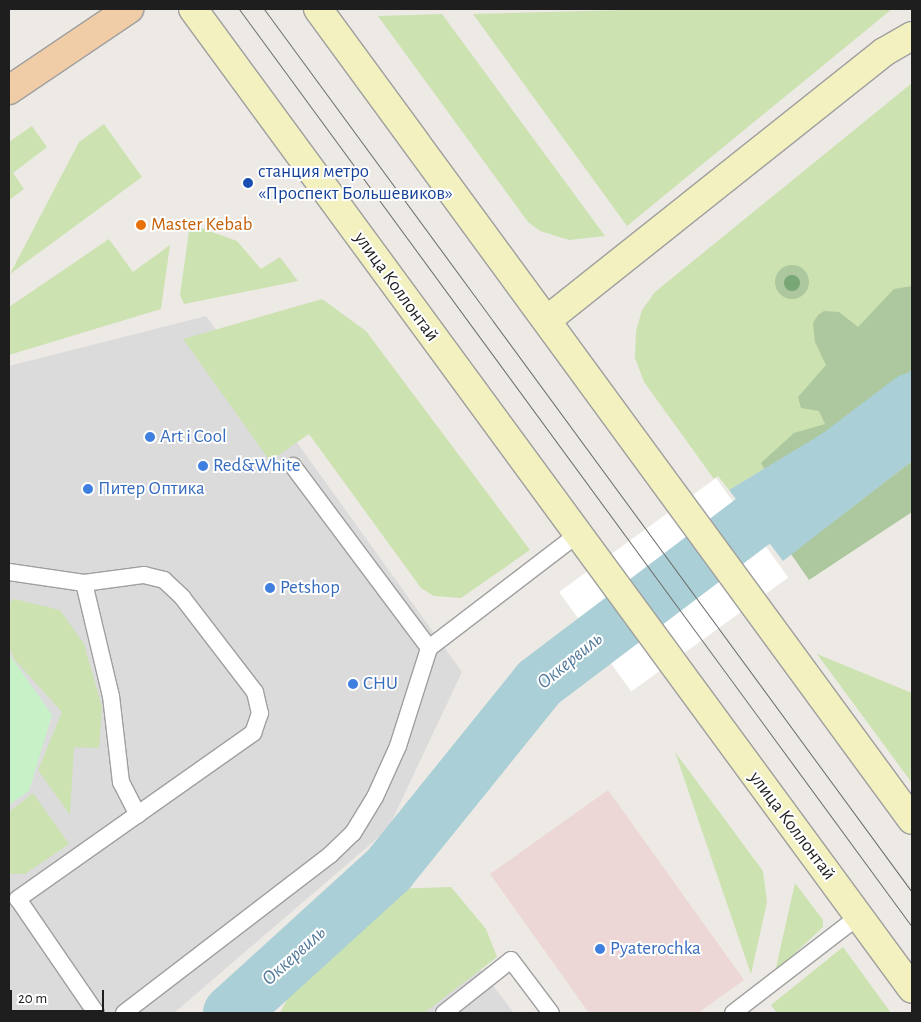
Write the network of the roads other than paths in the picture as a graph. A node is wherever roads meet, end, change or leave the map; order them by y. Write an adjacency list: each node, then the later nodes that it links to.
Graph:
1 (129, 9): 7 (main road)
2 (193, 9): 10 (main road, улица Коллонтай)
3 (318, 9): 8 (main road)
4 (912, 17): 6 (main road)
5 (912, 36): 6 (main road)
6 (884, 52): 8 (main road)
7 (9, 90)
8 (547, 320): 15 (main road)
9 (293, 466): 13 (lane)
10 (578, 535): 13 (lane); 17 (main road, улица Коллонтай)
11 (9, 572): 12 (lane)
12 (84, 583): 14 (lane); 14 (lane)
13 (429, 648): 20 (lane)
14 (138, 815): 16 (lane)
15 (912, 820)
16 (13, 898): 19 (lane)
17 (859, 916): 18 (main road, улица Коллонтай); 23 (lane)
18 (912, 989)
19 (96, 1013)
20 (124, 1013)
21 (444, 1013): 22 (lane)
22 (551, 1013)
23 (733, 1013)

